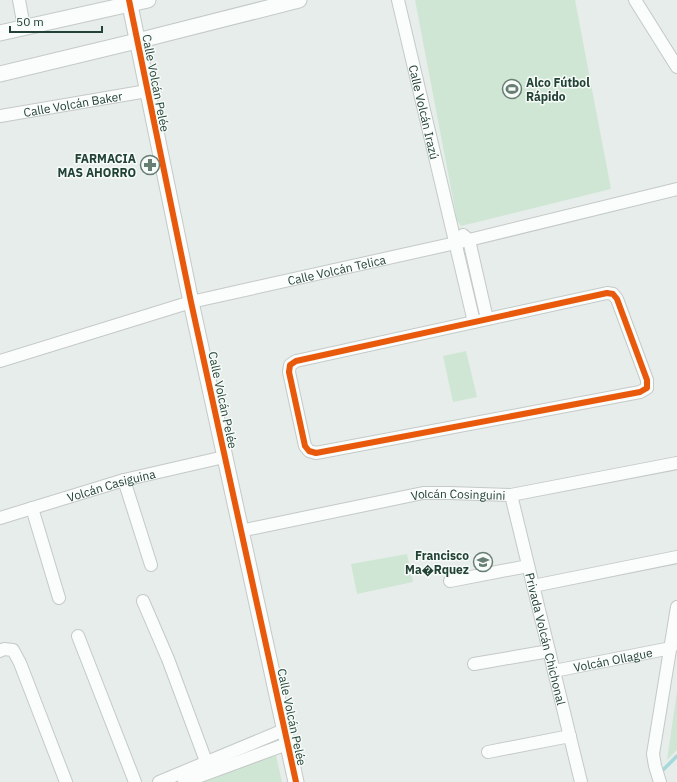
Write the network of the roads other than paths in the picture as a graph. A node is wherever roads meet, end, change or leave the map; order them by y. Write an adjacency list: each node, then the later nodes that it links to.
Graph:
1 (18, 0): 7 (street)
2 (148, 0): 6 (street)
3 (299, 0): 9 (street)
4 (398, 0): 15 (street, Calle Volcán Irazú)
5 (635, 0): 10 (street)
6 (129, 3): 7 (street); 9 (street, Calle Volcán Pelée)
7 (24, 27): 8 (street)
8 (0, 33)
9 (137, 41): 11 (street); 12 (street, Calle Volcán Pelée)
10 (677, 67)
11 (0, 74)
12 (146, 91): 13 (street, Calle Volcán Baker); 19 (street, Calle Volcán Pelée)
13 (0, 116)
14 (677, 189): 16 (street, Calle Volcán Telica)
15 (451, 225): 16 (street); 17 (street, Calle Volcán Irazú)
16 (468, 240): 17 (street, Calle Volcán Telica); 18 (street)
17 (455, 242): 19 (street, Calle Volcán Telica); 20 (street, Calle Volcán Irazú)
18 (484, 301): 20 (street); 21 (street)
19 (191, 302): 23 (street, Calle Volcán Telica); 24 (street, Calle Volcán Pelée)
20 (470, 304): 22 (street, Calle Volcán Irazú)
21 (487, 319): 22 (street); 22 (street)
22 (474, 322)
23 (0, 361)
24 (224, 457): 26 (street, Volcán Casiguina); 30 (street, Calle Volcán Pelée)
25 (677, 463): 27 (street, Volcán Cosinguini)
26 (124, 480): 28 (street, Volcán Casiguina); 32 (street)
27 (510, 495): 30 (street, Volcán Cosinguini); 33 (street, Privada Volcán Chichonal)
28 (32, 508): 29 (street, Volcán Casiguina); 36 (street)
29 (0, 518)
30 (240, 532): 46 (street, Calle Volcán Pelée)
31 (677, 557): 35 (street)
32 (151, 565)
33 (528, 566): 34 (street); 35 (street, Privada Volcán Chichonal)
34 (450, 581)
35 (533, 586): 41 (street, Privada Volcán Chichonal)
36 (59, 598)
37 (143, 601): 48 (street)
38 (677, 607): 40 (street)
39 (78, 636): 50 (street)
40 (671, 648): 44 (street, Volcán Ollague); 55 (street)
41 (549, 650): 43 (street); 44 (street, Privada Volcán Chichonal)
42 (0, 651): 49 (street)
43 (474, 664)
44 (554, 671): 45 (street, Privada Volcán Chichonal)
45 (570, 736): 47 (street); 54 (street, Privada Volcán Chichonal)
46 (286, 737): 48 (street); 53 (street, Calle Volcán Pelée)
47 (488, 752)
48 (208, 767): 51 (street); 52 (street)
49 (66, 782)
50 (134, 782)
51 (158, 782)
52 (184, 782)
53 (296, 782)
54 (581, 782)
55 (660, 782)

